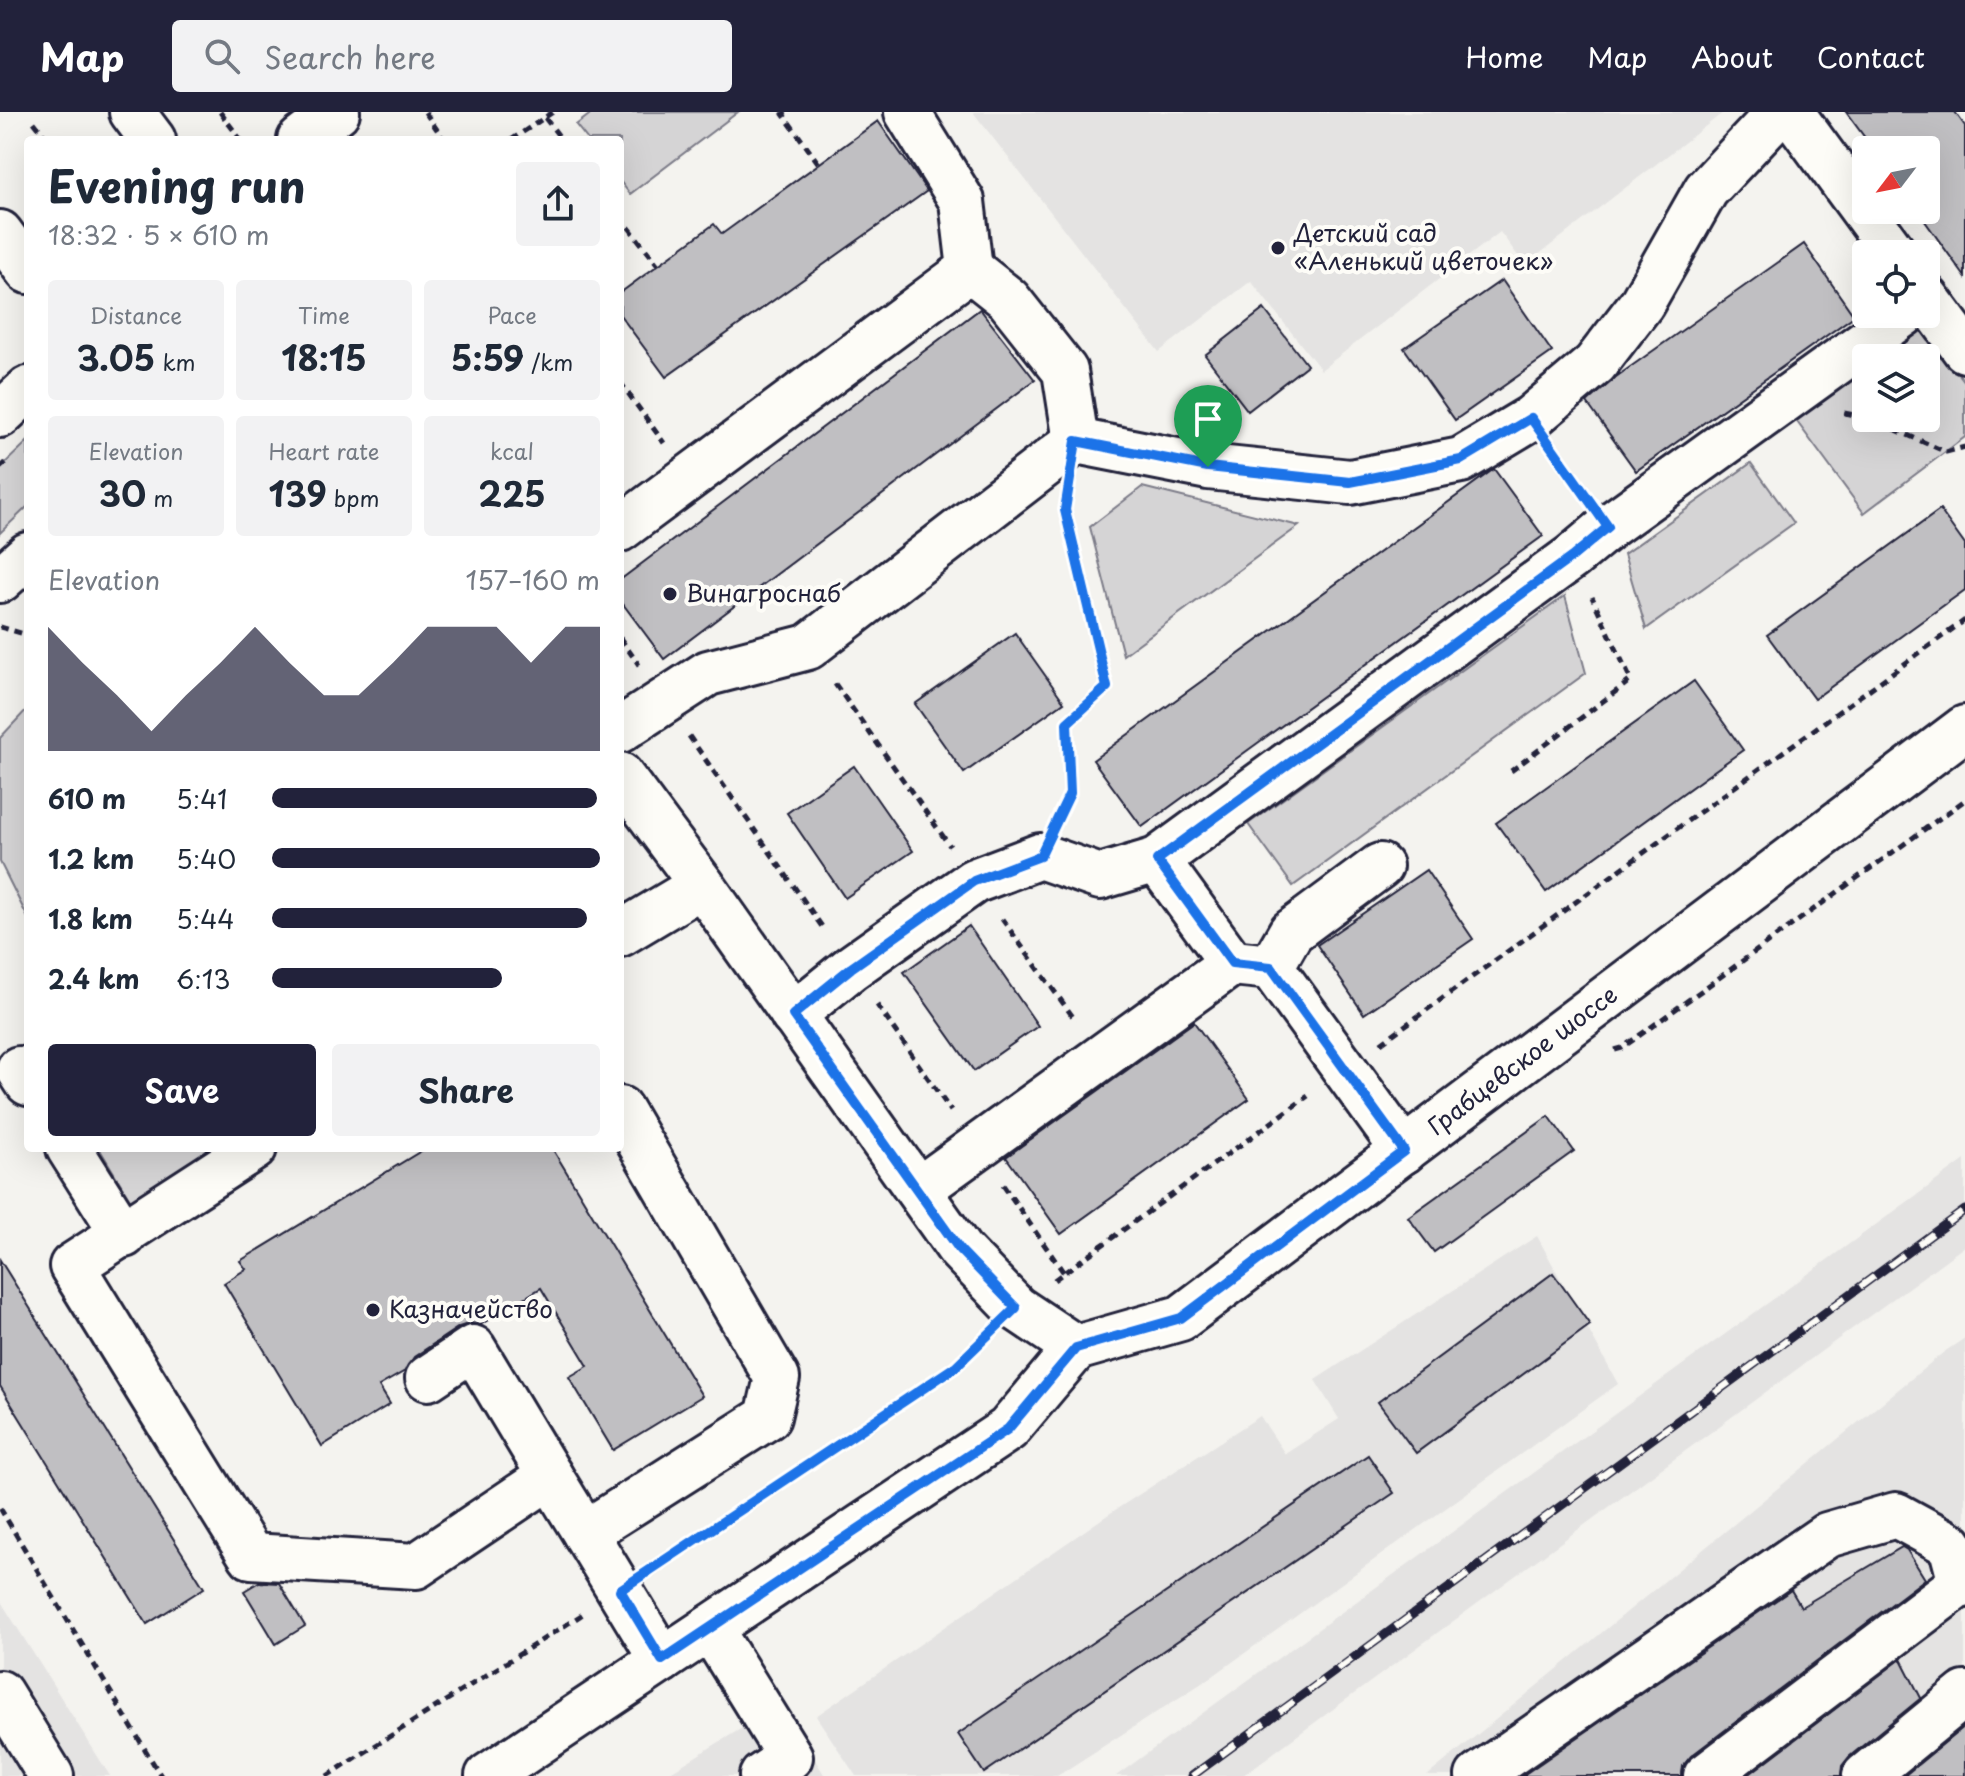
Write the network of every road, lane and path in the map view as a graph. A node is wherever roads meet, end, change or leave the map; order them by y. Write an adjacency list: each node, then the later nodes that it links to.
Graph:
1 (130, 112): 13 (main road); 14 (main road)
2 (220, 112): 15 (path)
3 (337, 112): 16 (main road)
4 (425, 112): 17 (path)
5 (553, 112): 10 (path)
6 (786, 112): 20 (path)
7 (907, 112): 26 (main road)
8 (1779, 112): 33 (main road)
9 (1791, 112): 23 (main road)
10 (545, 118): 18 (path); 19 (path)
11 (34, 122): 12 (path)
12 (45, 136)
13 (123, 136)
14 (150, 136)
15 (238, 136)
16 (305, 136)
17 (441, 136)
18 (517, 136)
19 (559, 136)
20 (819, 164)
21 (624, 221): 24 (path)
22 (0, 233): 25 (main road)
23 (1885, 240)
24 (658, 265)
25 (24, 266)
26 (970, 269): 35 (main road); 37 (main road)
27 (1940, 316): 29 (main road)
28 (1885, 328): 39 (main road)
29 (1965, 350)
30 (624, 387): 37 (path)
31 (24, 393): 32 (main road)
32 (0, 415)
33 (1531, 418): 35 (main road); 39 (path)
34 (1901, 432): 36 (path)
35 (1076, 441): 46 (main road); 50 (path)
36 (1965, 447)
37 (690, 478): 38 (main road)
38 (624, 526)
39 (1608, 527): 40 (main road)
40 (1572, 557): 48 (path); 51 (main road)
41 (24, 559): 42 (main road)
42 (0, 580)
43 (1965, 620): 57 (path)
44 (0, 627): 45 (path)
45 (24, 634)
46 (624, 727)
47 (1965, 728): 59 (main road, Грабцевское шоссе)
48 (1511, 771)
49 (624, 780): 53 (main road)
50 (1040, 856): 51 (main road); 56 (main road)
51 (1157, 860): 55 (main road)
52 (1380, 866): 55 (main road)
53 (702, 885): 54 (main road); 56 (main road)
54 (624, 932)
55 (1251, 965): 57 (main road); 62 (main road)
56 (793, 1015): 62 (main road)
57 (1346, 1069): 59 (main road); 64 (path)
58 (624, 1116): 69 (main road)
59 (1404, 1151): 65 (main road, Грабцевское шоссе)
60 (72, 1152): 63 (main road)
61 (248, 1152): 63 (main road)
62 (918, 1190): 64 (main road)
63 (124, 1235): 67 (main road)
64 (1016, 1308): 65 (main road); 71 (path)
65 (1076, 1348): 72 (main road)
66 (428, 1378): 67 (main road)
67 (550, 1476): 69 (main road)
68 (0, 1508): 77 (path)
69 (585, 1533): 71 (main road)
70 (1963, 1584): 81 (main road); 82 (main road)
71 (620, 1590): 73 (main road); 78 (path)
72 (710, 1628): 73 (main road); 80 (main road)
73 (662, 1660): 79 (main road)
74 (0, 1693): 76 (main road)
75 (1965, 1694): 83 (main road)
76 (51, 1776)
77 (161, 1776)
78 (327, 1776)
79 (488, 1776)
80 (762, 1776)
81 (1478, 1776)
82 (1706, 1776)
83 (1865, 1776)

